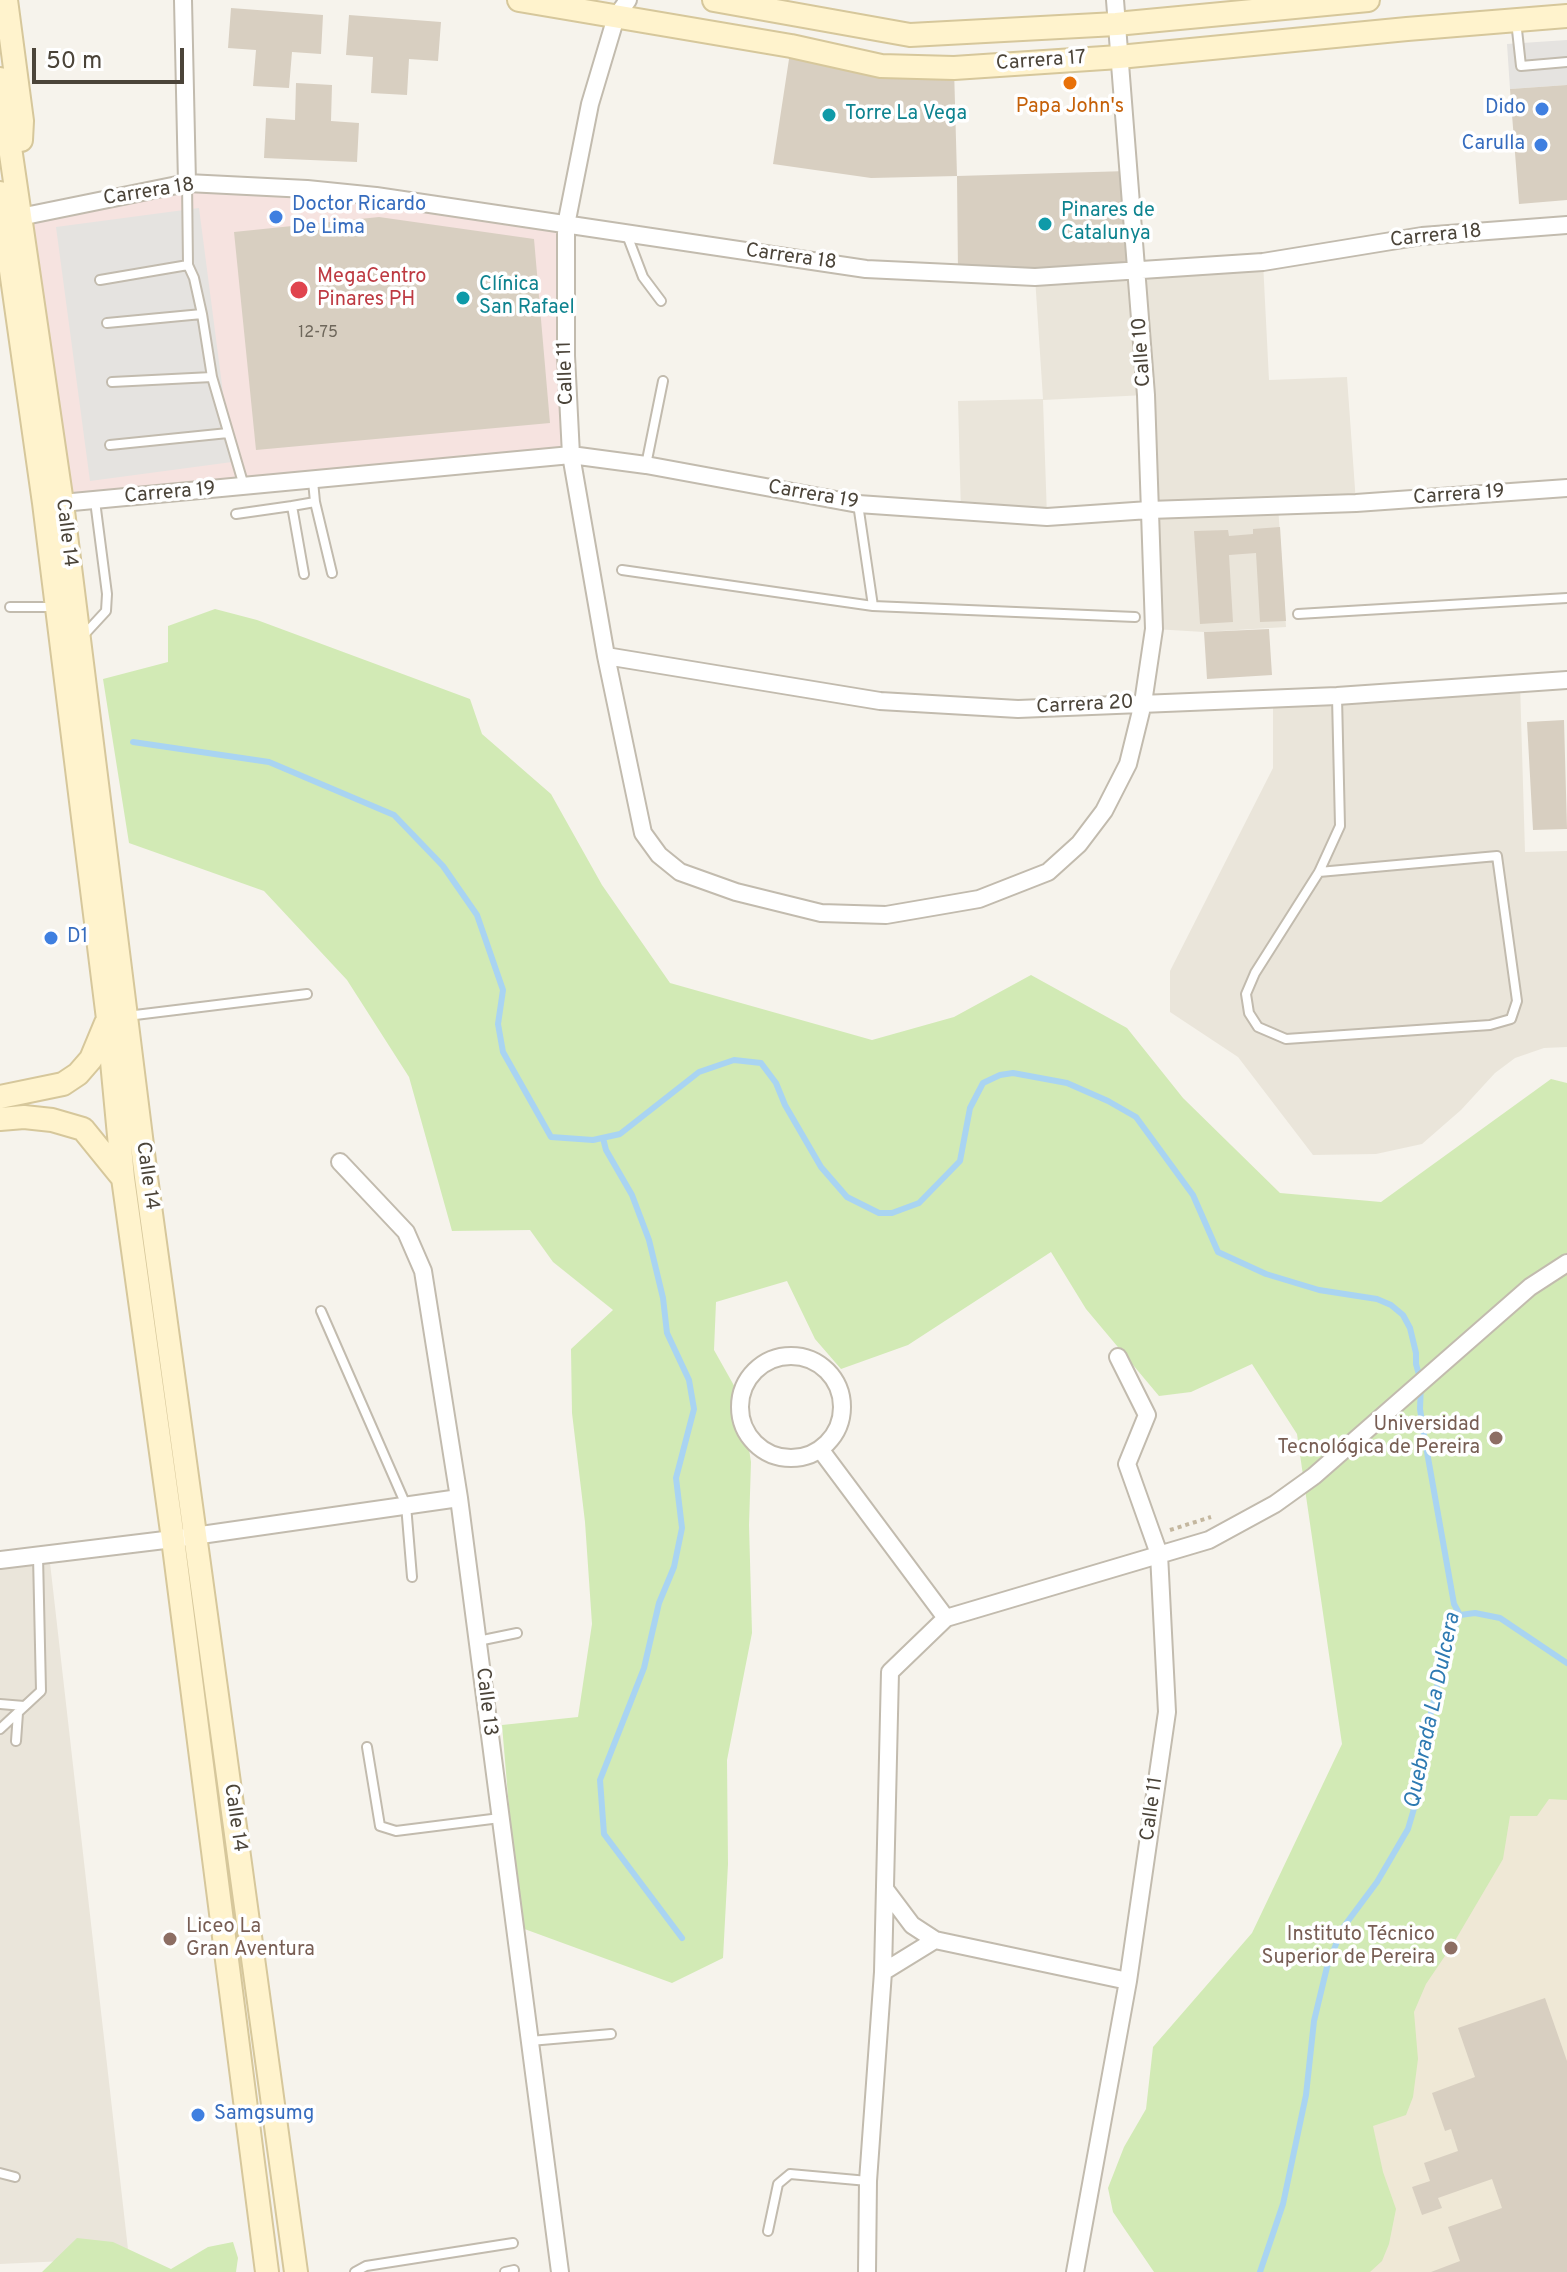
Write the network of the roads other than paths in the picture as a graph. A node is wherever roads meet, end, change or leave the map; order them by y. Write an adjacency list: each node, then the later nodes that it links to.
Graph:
1 (6, 0): 16 (main road)
2 (183, 0): 14 (street)
3 (519, 0): 7 (main road, Carrera 17)
4 (714, 0): 10 (main road, Carrera 17)
5 (1115, 0): 10 (street, Calle 10)
6 (1368, 0): 10 (main road, Carrera 17)
7 (622, 8): 11 (main road, Carrera 17); 17 (street, Calle 11)
8 (1567, 16): 9 (main road, Carrera 17)
9 (1516, 21): 11 (main road, Carrera 17); 12 (lane)
10 (1116, 24): 11 (street, Calle 10)
11 (1119, 57): 22 (street, Calle 10)
12 (1567, 62)
13 (0, 79): 16 (main road, Calle 14)
14 (187, 183): 16 (street, Carrera 18); 17 (street, Carrera 18); 21 (lane)
15 (0, 193): 24 (main road, Calle 14)
16 (20, 217): 40 (main road, Calle 14)
17 (566, 225): 19 (street, Carrera 18); 33 (street, Calle 11)
18 (1567, 225): 22 (street, Carrera 18)
19 (627, 234): 22 (street, Carrera 18); 25 (lane)
20 (0, 250): 24 (main road)
21 (188, 265): 23 (lane); 26 (lane)
22 (1137, 271): 43 (street, Calle 10)
23 (100, 280)
24 (7, 286): 51 (main road, Calle 14)
25 (661, 301)
26 (202, 314): 27 (lane); 28 (lane)
27 (107, 323)
28 (212, 377): 30 (lane); 31 (lane)
29 (663, 381): 34 (lane)
30 (112, 382)
31 (228, 433): 32 (lane); 36 (lane)
32 (110, 445)
33 (571, 455): 34 (street, Carrera 19); 35 (street, Carrera 19); 55 (street, Calle 11)
34 (646, 465): 41 (street, Carrera 19)
35 (313, 481): 36 (street, Carrera 19); 39 (lane)
36 (244, 487): 38 (street, Carrera 19)
37 (1567, 488): 43 (street, Carrera 19)
38 (95, 501): 40 (street, Carrera 19); 54 (lane)
39 (315, 502): 42 (lane); 46 (lane)
40 (62, 503): 54 (main road, Calle 14)
41 (858, 504): 43 (street, Carrera 19); 49 (lane)
42 (292, 506): 44 (lane); 47 (lane)
43 (1149, 510): 58 (street, Calle 10)
44 (236, 514)
45 (622, 570): 49 (lane)
46 (332, 573)
47 (304, 574)
48 (1567, 598): 52 (lane)
49 (873, 606): 53 (lane)
50 (10, 607): 51 (lane)
51 (56, 607): 61 (main road, Calle 14)
52 (1298, 614)
53 (1135, 617)
54 (79, 640): 61 (main road, Calle 14)
55 (606, 656): 58 (street, Carrera 20); 58 (street, Calle 10)
56 (1567, 680): 57 (street, Carrera 20)
57 (1337, 696): 58 (street, Carrera 20); 59 (lane)
58 (1143, 703)
59 (1319, 872): 59 (lane)
60 (307, 994): 61 (lane)
61 (117, 1017): 62 (main road, Calle 14); 63 (main road); 64 (main road, Calle 14)
62 (135, 1088): 64 (main road); 75 (main road, Calle 14)
63 (0, 1097)
64 (117, 1110): 66 (main road); 68 (main road, Calle 14)
65 (0, 1119): 66 (main road)
66 (83, 1129): 68 (main road)
67 (340, 1162): 73 (street, Calle 13)
68 (123, 1178): 75 (main road, Calle 14)
69 (1567, 1263): 76 (street)
70 (321, 1311): 74 (lane)
71 (1118, 1357): 76 (street, Calle 11)
72 (820, 1449): 72 (street); 80 (street)
73 (459, 1498): 74 (street); 82 (street, Calle 13)
74 (406, 1505): 75 (street); 79 (lane)
75 (185, 1537): 77 (street); 100 (main road, Calle 14); 101 (main road, Calle 14)
76 (1159, 1554): 80 (street); 92 (street, Calle 11)
77 (38, 1556): 78 (street); 84 (lane)
78 (0, 1560)
79 (412, 1577)
80 (946, 1618): 89 (street)
81 (517, 1633): 82 (lane)
82 (478, 1641): 88 (street, Calle 13)
83 (0, 1704): 84 (lane)
84 (21, 1709): 85 (lane); 86 (lane)
85 (0, 1729)
86 (16, 1741)
87 (367, 1747): 88 (lane)
88 (500, 1818): 94 (street, Calle 13)
89 (885, 1889): 90 (street); 91 (street)
90 (935, 1940): 91 (street); 92 (street)
91 (883, 1972): 97 (street)
92 (1128, 1981): 105 (street, Calle 11)
93 (611, 2034): 94 (lane)
94 (529, 2041): 103 (street, Calle 13)
95 (0, 2173): 96 (lane)
96 (15, 2177)
97 (868, 2181): 98 (lane); 104 (street)
98 (768, 2231)
99 (513, 2243): 102 (lane)
100 (267, 2272)
101 (296, 2272)
102 (355, 2272)
103 (560, 2272)
104 (867, 2272)
105 (1075, 2272)

